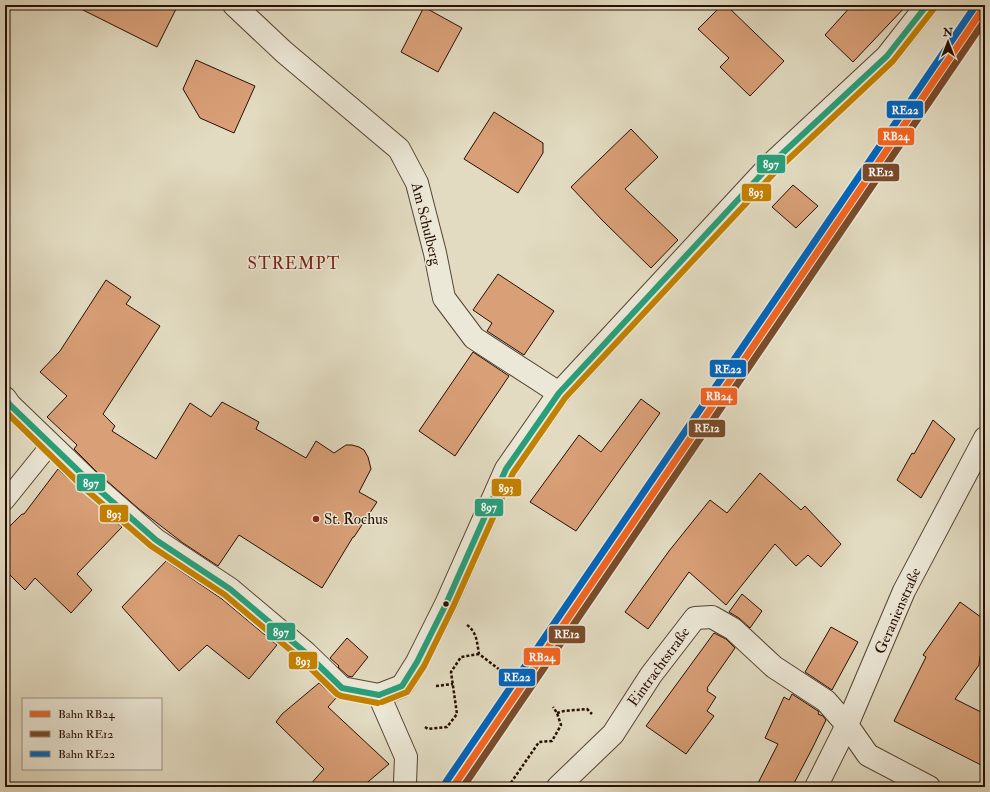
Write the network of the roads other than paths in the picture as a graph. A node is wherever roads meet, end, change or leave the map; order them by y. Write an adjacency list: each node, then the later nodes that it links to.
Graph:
1 (234, 5): 3 (street, Am Schulberg)
2 (927, 5): 3 (street)
3 (559, 393): 8 (street)
4 (5, 398): 6 (street)
5 (985, 438): 9 (street, Geranienstraße)
6 (51, 444): 7 (lane); 8 (street)
7 (5, 501)
8 (379, 695): 10 (street)
9 (847, 725): 11 (street, Eintrachtstraße); 12 (street, Geranienstraße); 13 (street)
10 (404, 787)
11 (558, 787)
12 (816, 787)
13 (929, 787)

